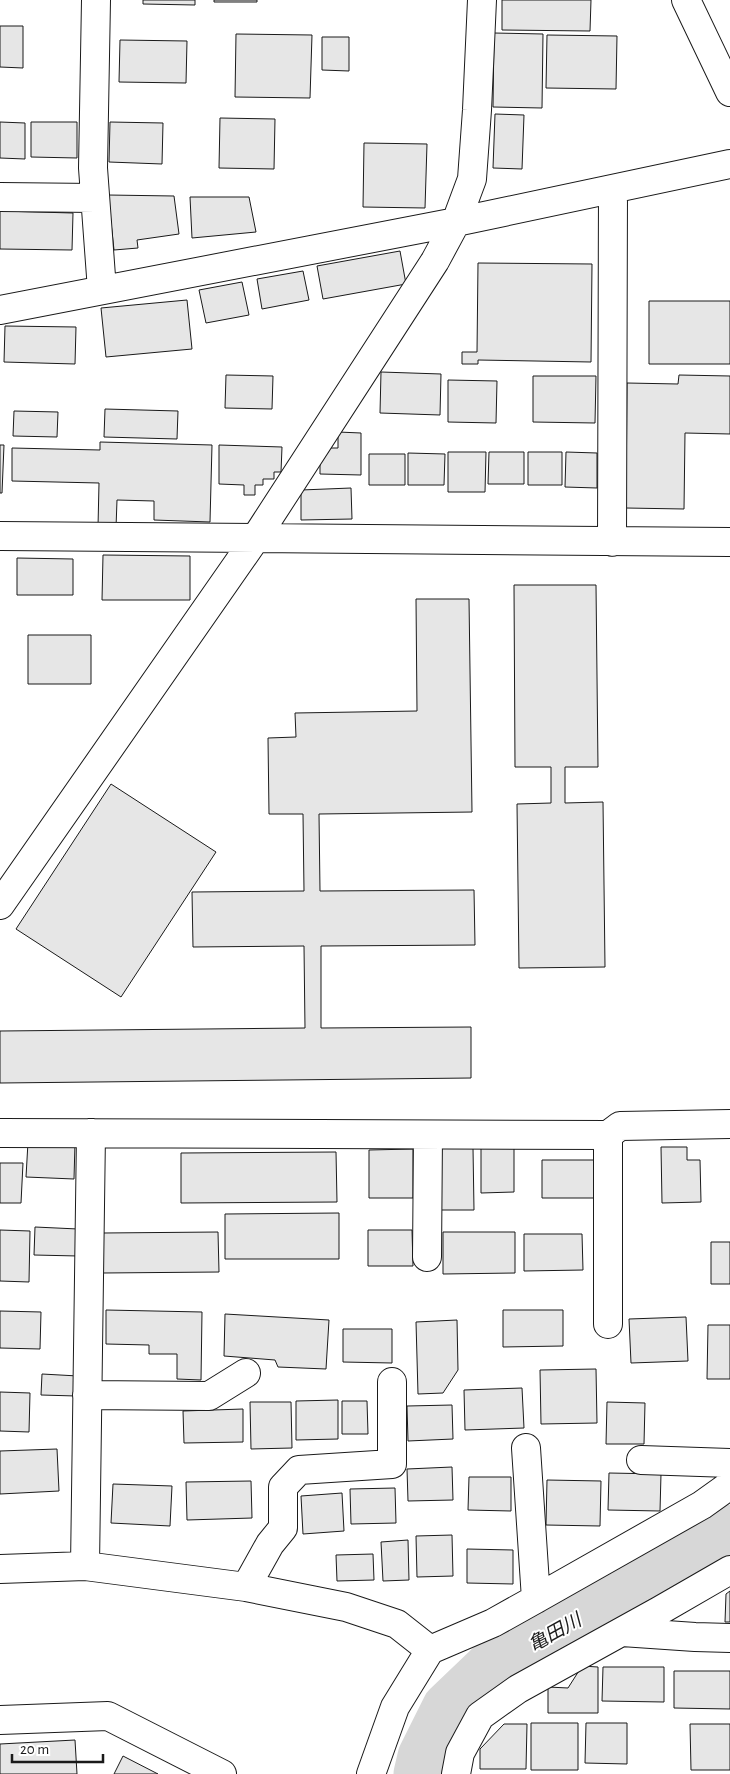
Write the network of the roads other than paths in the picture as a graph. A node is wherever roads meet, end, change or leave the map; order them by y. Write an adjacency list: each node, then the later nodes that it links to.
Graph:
1 (96, 0): 8 (main road)
2 (482, 0): 9 (main road)
3 (686, 0): 4 (main road)
4 (730, 92)
5 (730, 164): 6 (main road)
6 (613, 190): 9 (main road); 14 (main road)
7 (0, 197): 8 (main road)
8 (96, 198): 10 (main road)
9 (456, 222): 10 (main road); 13 (main road)
10 (102, 290): 11 (main road)
11 (0, 310)
12 (0, 536): 13 (main road)
13 (255, 539): 14 (main road); 16 (main road)
14 (612, 542): 15 (main road)
15 (730, 542)
16 (0, 905)
17 (730, 1124): 21 (main road)
18 (0, 1133): 19 (main road)
19 (90, 1133): 20 (main road); 26 (main road)
20 (428, 1135): 21 (main road); 22 (main road)
21 (608, 1135): 23 (main road)
22 (428, 1257)
23 (608, 1324)
24 (246, 1372): 26 (main road)
25 (392, 1382): 34 (main road)
26 (87, 1395): 31 (main road)
27 (526, 1448): 35 (main road)
28 (641, 1460): 29 (main road)
29 (730, 1463)
30 (730, 1485): 35 (main road)
31 (85, 1566): 32 (main road); 34 (main road)
32 (0, 1569)
33 (730, 1570): 36 (main road)
34 (246, 1587): 38 (main road)
35 (536, 1599): 38 (main road)
36 (622, 1632): 37 (main road); 42 (main road)
37 (730, 1638)
38 (430, 1650): 41 (main road)
39 (0, 1720): 40 (main road)
40 (222, 1774)
41 (371, 1774)
42 (456, 1774)

